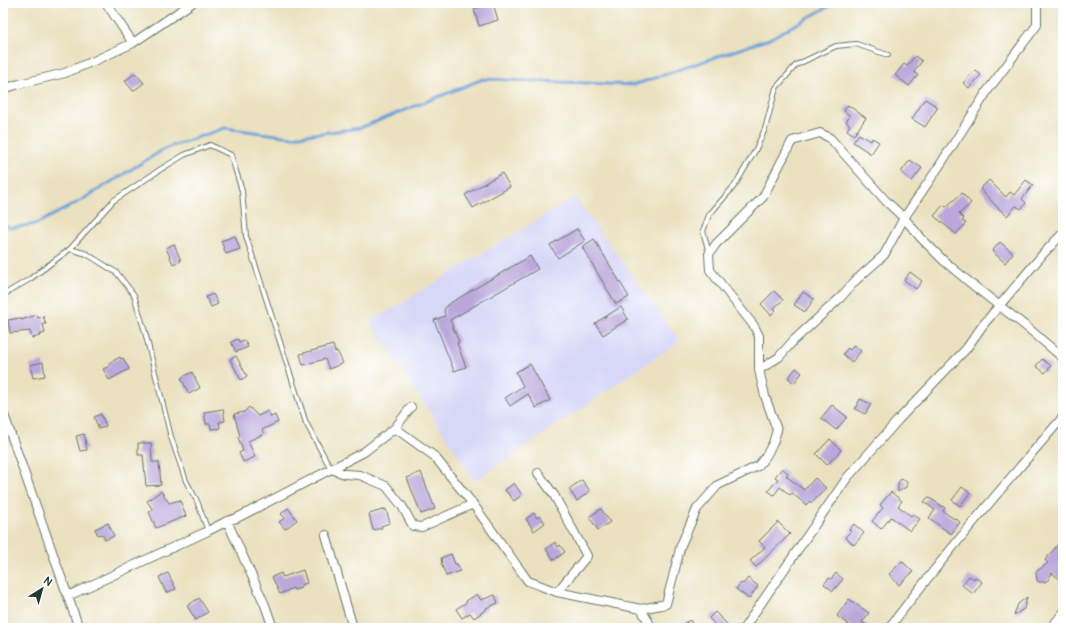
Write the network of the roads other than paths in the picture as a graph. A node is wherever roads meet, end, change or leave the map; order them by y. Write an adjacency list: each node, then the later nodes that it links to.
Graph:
1 (106, 3): 4 (street)
2 (192, 3): 4 (street)
3 (1037, 3): 7 (street)
4 (133, 43): 6 (street)
5 (888, 55): 10 (lane)
6 (3, 89)
7 (904, 218): 10 (street); 12 (street); 14 (street)
8 (1063, 233): 12 (street)
9 (70, 249): 11 (lane); 19 (lane); 23 (lane)
10 (709, 254): 14 (street)
11 (3, 295)
12 (1000, 306): 13 (street); 33 (street)
13 (1063, 358)
14 (759, 370): 27 (street)
15 (411, 407): 18 (street)
16 (3, 412): 26 (street)
17 (1063, 417): 34 (street)
18 (395, 428): 19 (street); 21 (street)
19 (331, 469): 21 (street); 22 (street)
20 (538, 473): 25 (street)
21 (473, 504): 25 (street)
22 (227, 521): 23 (street); 30 (street)
23 (208, 531): 26 (street)
24 (326, 535): 31 (street)
25 (557, 592): 27 (street)
26 (68, 596): 29 (street)
27 (640, 609): 32 (street)
28 (1063, 613): 35 (street)
29 (78, 628)
30 (273, 628)
31 (353, 628)
32 (652, 628)
33 (744, 628)
34 (889, 628)
35 (1052, 628)

